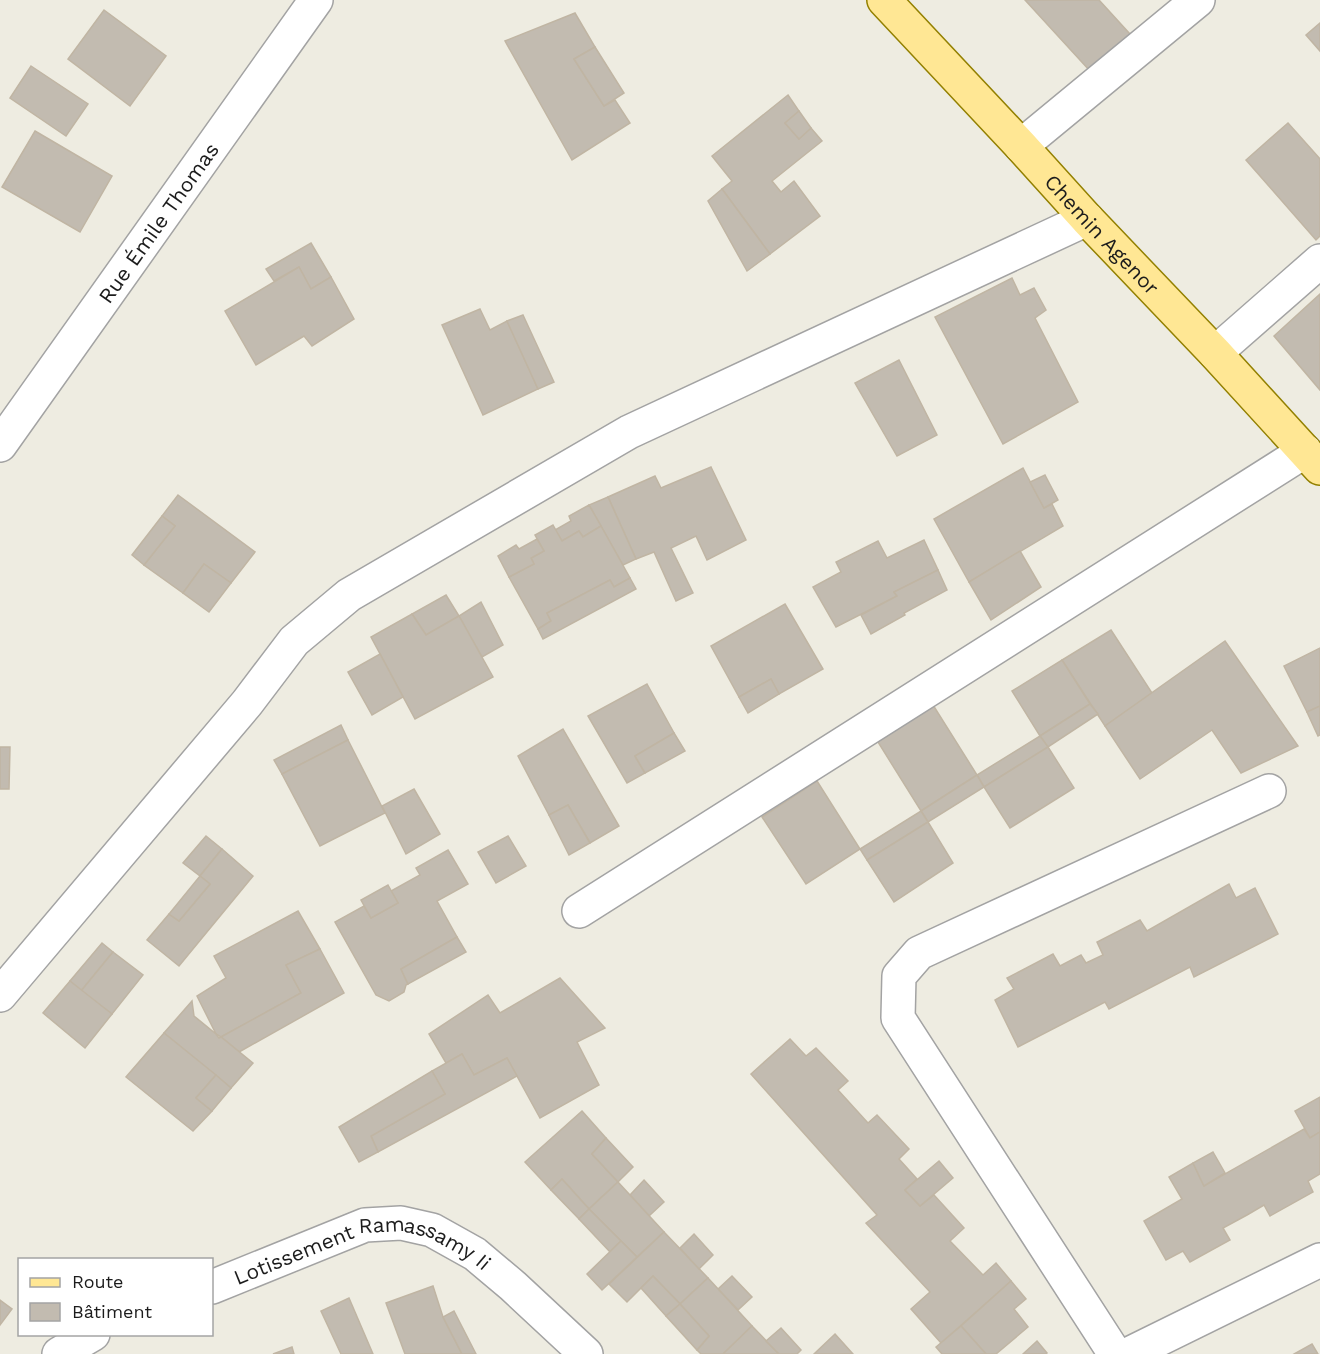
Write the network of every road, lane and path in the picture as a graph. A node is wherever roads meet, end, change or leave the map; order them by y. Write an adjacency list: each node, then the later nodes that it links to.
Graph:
1 (316, 0): 8 (street, Rue Émile Thomas)
2 (884, 0): 4 (main road, Chemin Agenor)
3 (1198, 0): 4 (street)
4 (1021, 146): 5 (main road, Chemin Agenor)
5 (1087, 219): 7 (main road, Chemin Agenor); 12 (street)
6 (1320, 261): 7 (street)
7 (1215, 353): 9 (main road, Chemin Agenor)
8 (0, 445)
9 (1312, 459): 11 (street)
10 (1269, 791): 18 (street)
11 (579, 911)
12 (0, 995)
13 (1320, 1260): 19 (street)
14 (213, 1287): 17 (street, Lotissement Ramassamy Ii)
15 (91, 1336): 16 (street)
16 (59, 1354)
17 (586, 1354)
18 (1114, 1354)
19 (1129, 1354)

